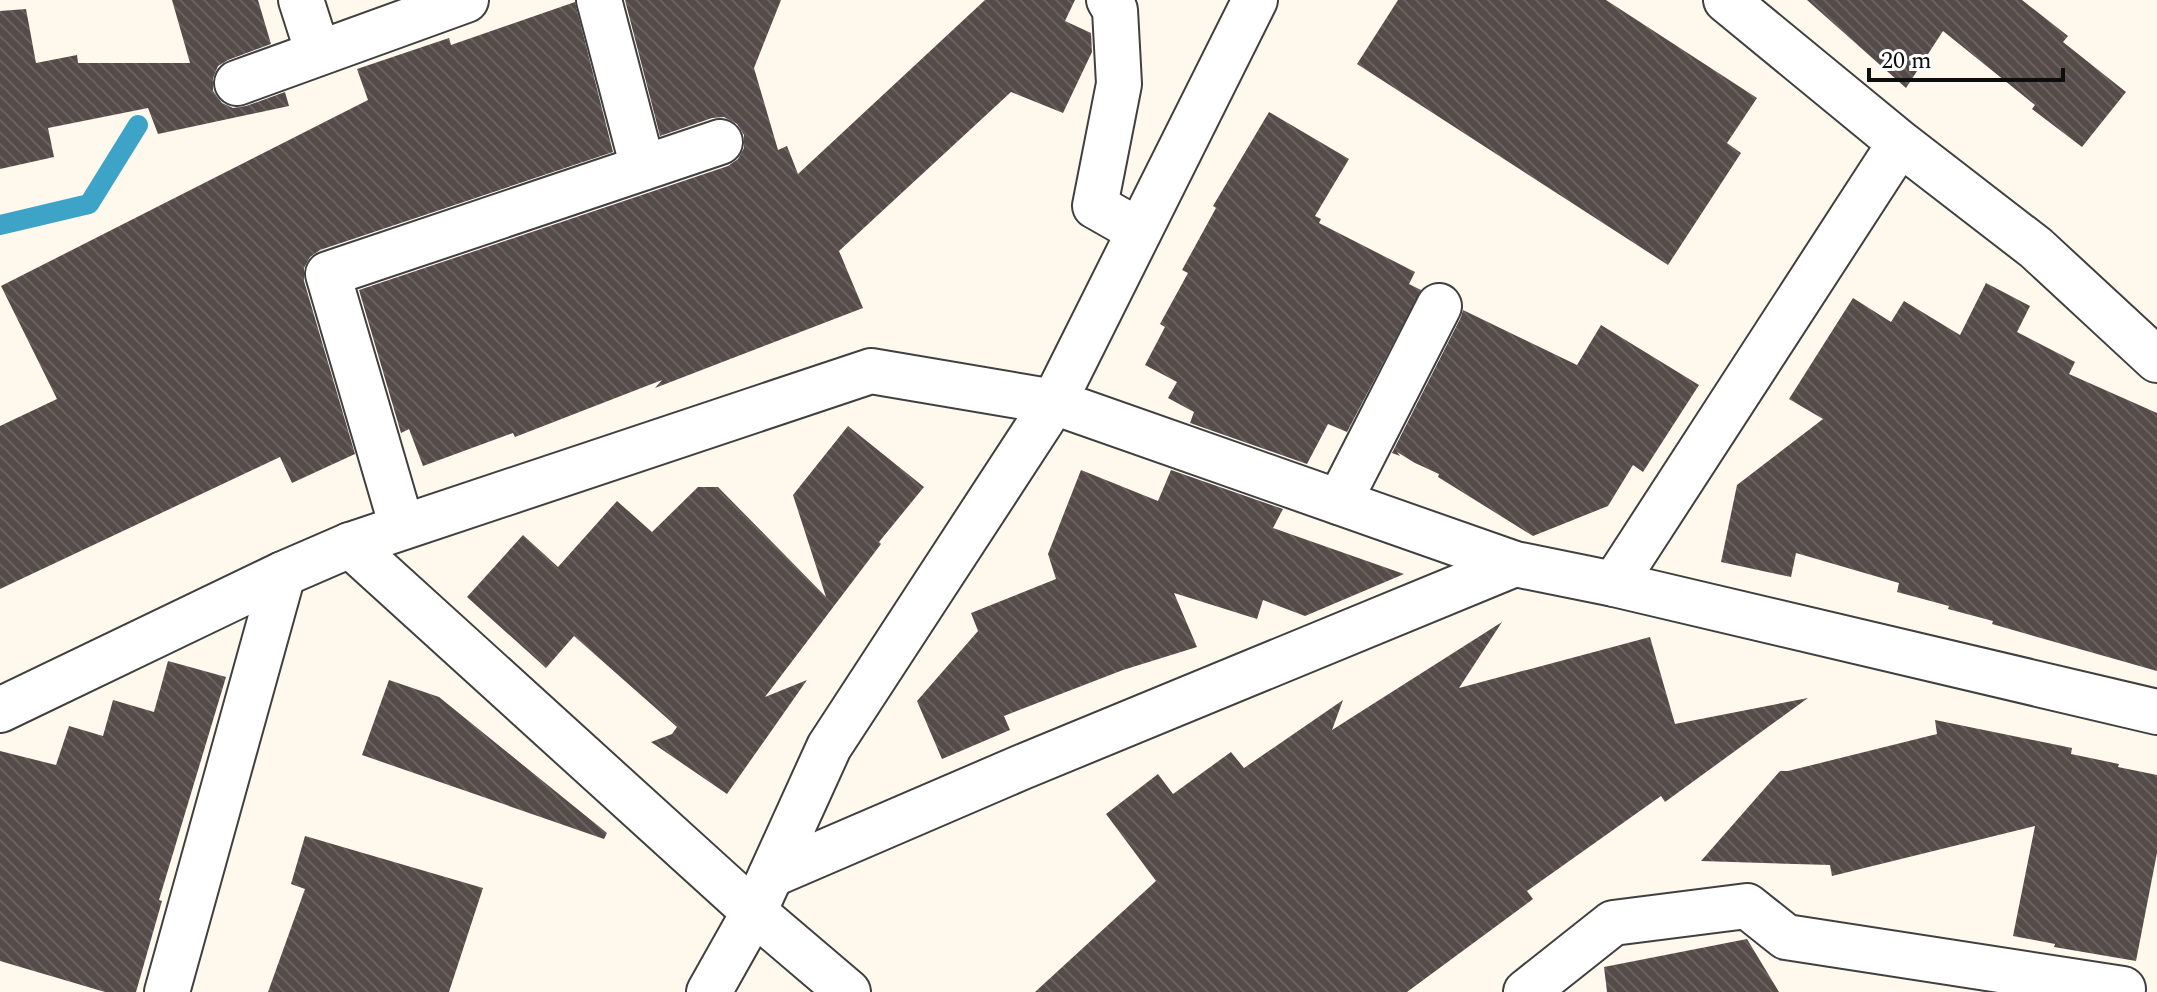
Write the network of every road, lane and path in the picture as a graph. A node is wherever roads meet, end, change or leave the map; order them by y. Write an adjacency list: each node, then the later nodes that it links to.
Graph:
1 (301, 0): 7 (street)
2 (466, 0): 7 (street)
3 (599, 0): 11 (street)
4 (1109, 0): 12 (street)
5 (1255, 0): 12 (street)
6 (1726, 0): 10 (street)
7 (318, 53): 8 (street)
8 (237, 83)
9 (720, 142): 11 (street)
10 (1900, 143): 14 (street); 21 (street)
11 (643, 168): 17 (street)
12 (1139, 231): 15 (street)
13 (1439, 306): 16 (street)
14 (2157, 360)
15 (1054, 402): 16 (street); 17 (street); 24 (street)
16 (1339, 502): 19 (street)
17 (402, 527): 18 (street)
18 (350, 545): 20 (street); 24 (street)
19 (1515, 564): 21 (street); 24 (street)
20 (283, 574): 22 (street); 26 (street)
21 (1614, 584): 23 (street)
22 (0, 710)
23 (2157, 712)
24 (763, 894): 27 (street); 28 (street)
25 (2123, 989): 29 (street)
26 (167, 992)
27 (709, 992)
28 (848, 992)
29 (1526, 992)

